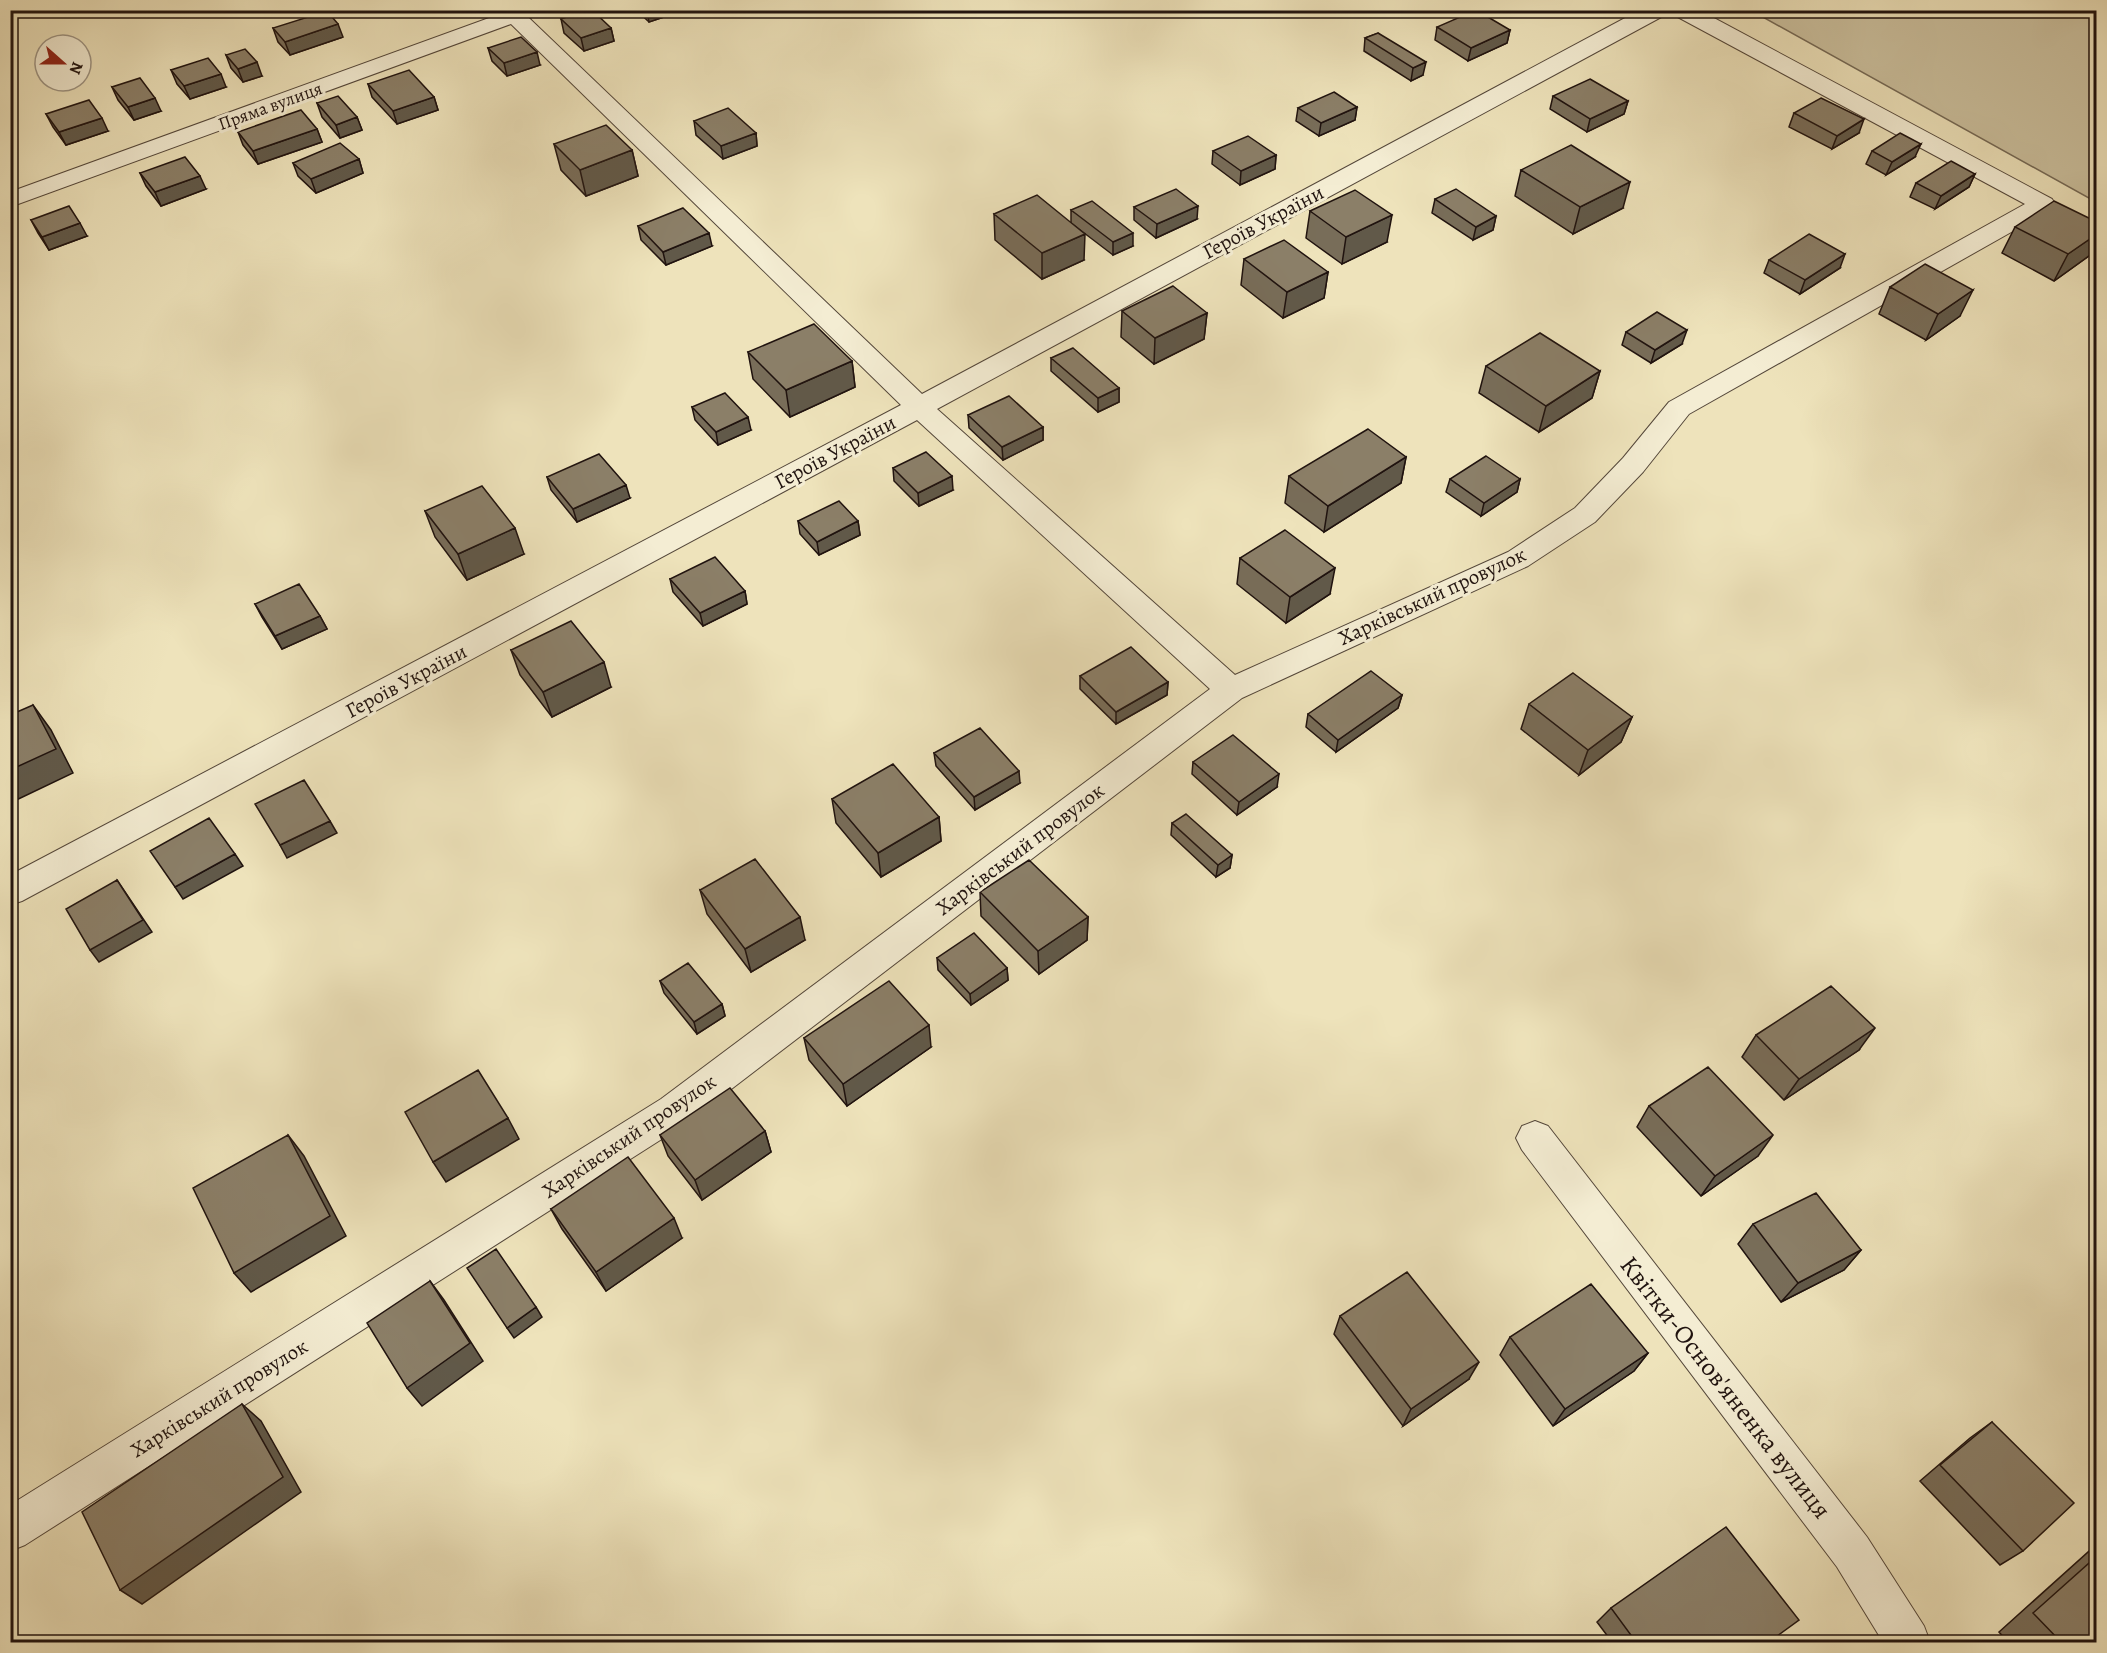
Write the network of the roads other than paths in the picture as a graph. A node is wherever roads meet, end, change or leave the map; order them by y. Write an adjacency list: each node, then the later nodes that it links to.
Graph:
1 (1657, 10): 5 (street, Героїв України)
2 (1682, 10): 6 (street, Харківський провулок)
3 (517, 13): 4 (street, Пряма вулиця); 5 (street)
4 (10, 201)
5 (920, 407): 6 (street); 7 (street, Героїв України)
6 (1231, 690): 9 (street, Харківський провулок)
7 (10, 891)
8 (1535, 1138): 10 (street, Квітки-Основ'яненка вулиця)
9 (10, 1530)
10 (1908, 1642)

